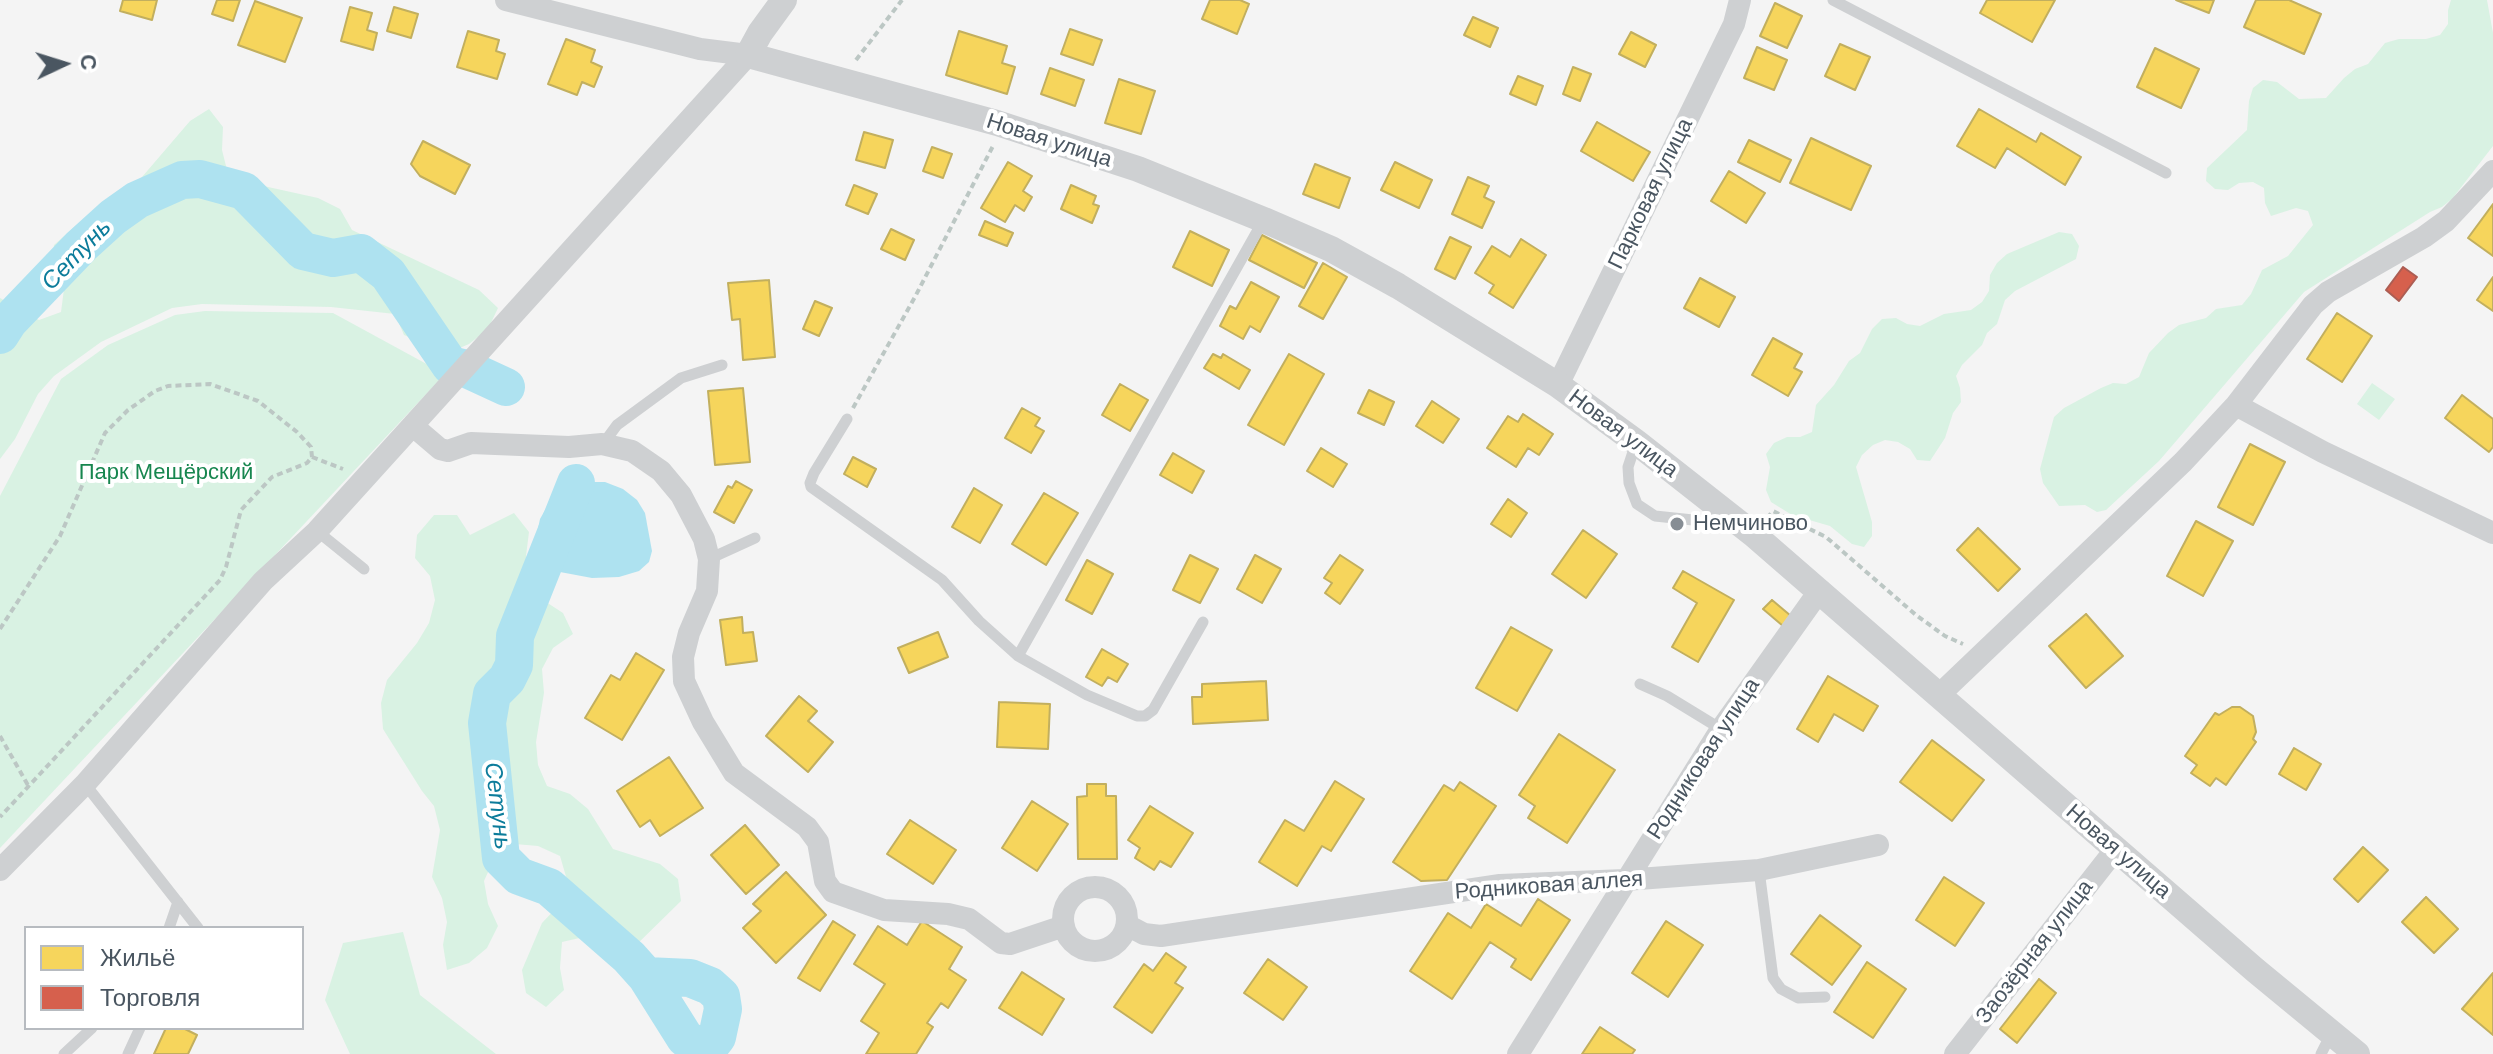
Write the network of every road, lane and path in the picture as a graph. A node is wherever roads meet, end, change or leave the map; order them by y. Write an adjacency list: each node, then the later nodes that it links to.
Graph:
1 (506, 0): 6 (street)
2 (784, 0): 6 (street)
3 (902, 0): 7 (path)
4 (1740, 0): 13 (street, Парковая улица)
5 (1833, 0): 10 (lane)
6 (748, 55): 7 (street, Новая улица); 16 (street)
7 (843, 80): 11 (street, Новая улица)
8 (997, 139): 15 (path)
9 (2493, 171): 14 (street)
10 (2166, 173)
11 (1264, 220): 13 (street, Новая улица); 32 (lane)
12 (722, 365): 18 (lane)
13 (1558, 385): 17 (street, Новая улица)
14 (2236, 405): 24 (street); 31 (street)
15 (847, 419): 32 (lane)
16 (413, 426): 18 (street); 20 (street)
17 (1636, 442): 21 (street, Новая улица); 21 (lane)
18 (602, 444): 26 (street)
19 (312, 457): 20 (path); 30 (path); 38 (path)
20 (365, 478): 23 (street)
21 (1731, 516): 28 (street, Новая улица)
22 (1762, 524): 31 (path)
23 (317, 531): 27 (lane); 37 (street)
24 (2493, 533)
25 (755, 538): 26 (lane)
26 (709, 559): 49 (street)
27 (364, 569)
28 (1820, 590): 34 (street, Новая улица); 35 (street, Родниковая улица)
29 (1203, 622): 32 (lane)
30 (0, 629)
31 (1983, 654): 34 (street)
32 (1018, 656)
33 (1640, 684): 35 (lane)
34 (1939, 695): 41 (street, Новая улица)
35 (1721, 729): 44 (street, Родниковая улица)
36 (0, 736): 38 (path)
37 (85, 784): 42 (street); 45 (lane)
38 (29, 787): 39 (path)
39 (0, 817)
40 (1878, 845): 43 (street, Родниковая аллея)
41 (2115, 850): 53 (street, Новая улица); 57 (street, Заозёрная улица)
42 (0, 870)
43 (1759, 870): 44 (street, Родниковая аллея); 50 (lane)
44 (1625, 880): 46 (street, Родниковая аллея); 56 (street, Родниковая улица)
45 (178, 902): 47 (lane); 48 (lane)
46 (1127, 925): 49 (street); 49 (street)
47 (170, 926)
48 (196, 926)
49 (1064, 926)
50 (1825, 997)
51 (90, 1030): 54 (lane)
52 (139, 1030): 55 (lane)
53 (2326, 1044): 58 (street, Новая улица)
54 (64, 1054)
55 (128, 1054)
56 (1518, 1054)
57 (1955, 1054)
58 (2357, 1054)

